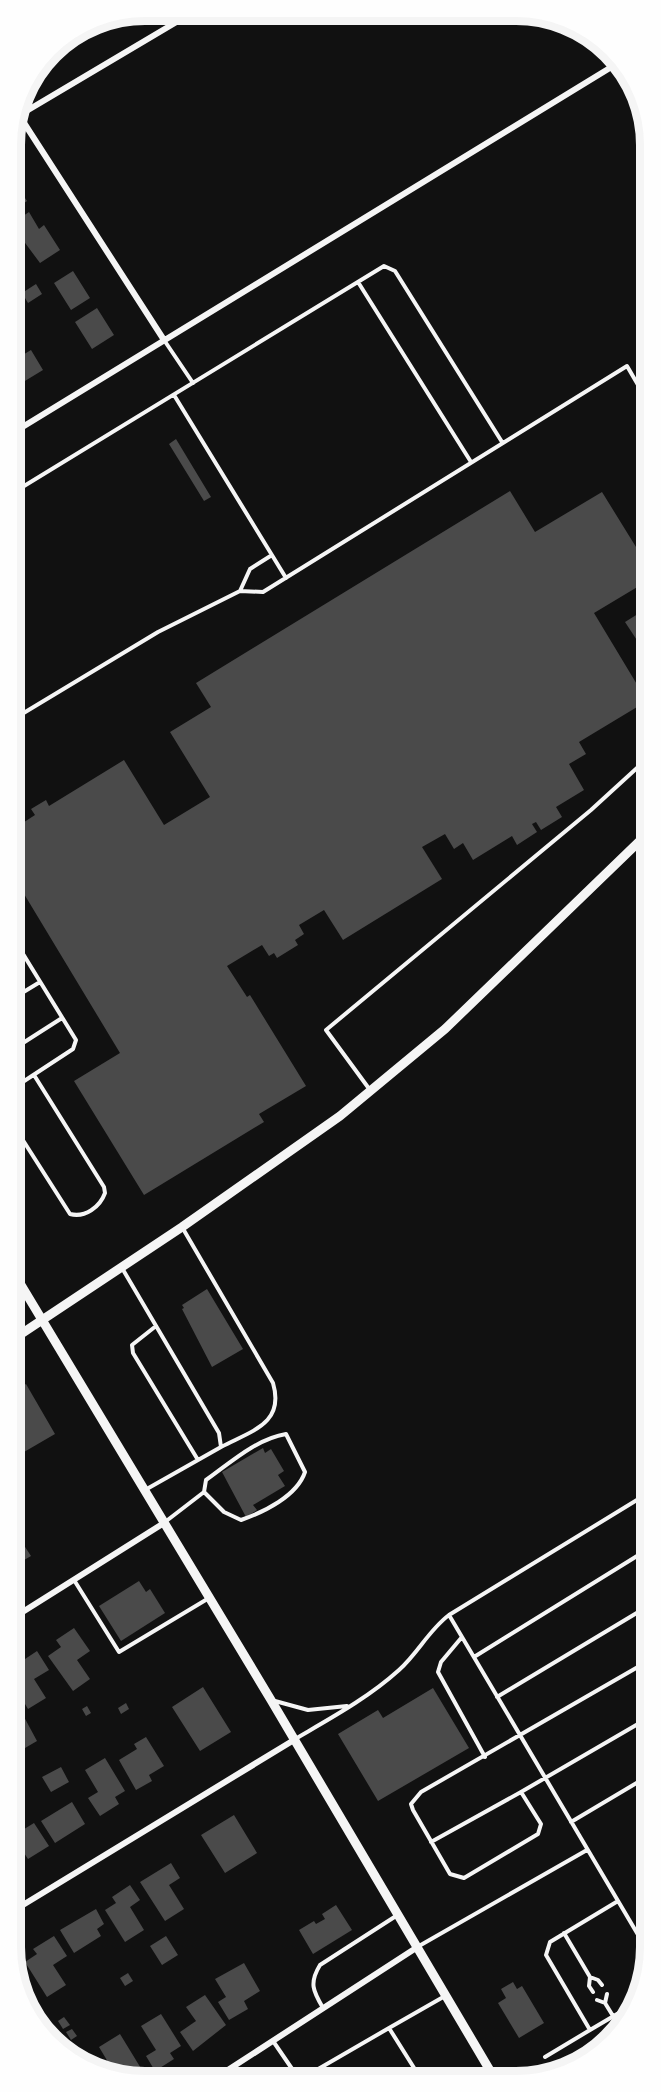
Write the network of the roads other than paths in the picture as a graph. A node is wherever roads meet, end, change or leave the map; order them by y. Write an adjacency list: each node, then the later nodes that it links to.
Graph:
1 (178, 21): 3 (street)
2 (612, 67): 6 (street)
3 (26, 109)
4 (23, 123): 6 (street)
5 (358, 282): 7 (lane); 11 (lane); 12 (lane)
6 (164, 340): 7 (lane); 10 (street)
7 (193, 383): 9 (lane)
8 (640, 388): 11 (lane)
9 (174, 394): 13 (lane); 14 (lane)
10 (21, 428)
11 (502, 442): 12 (lane)
12 (471, 462): 15 (lane)
13 (21, 488)
14 (272, 555): 15 (lane); 16 (lane)
15 (286, 578): 16 (lane)
16 (240, 591): 17 (lane)
17 (21, 715)
18 (640, 765): 27 (lane)
19 (640, 841): 27 (street)
20 (21, 951): 21 (lane)
21 (40, 982): 22 (lane); 23 (lane)
22 (21, 994)
23 (62, 1018): 24 (lane); 25 (lane)
24 (21, 1044)
25 (34, 1075): 26 (lane); 28 (lane)
26 (21, 1083)
27 (370, 1091): 29 (street)
28 (21, 1137)
29 (182, 1227): 30 (street); 35 (lane)
30 (122, 1267): 32 (street); 33 (lane)
31 (21, 1285): 32 (street)
32 (42, 1321): 34 (street); 37 (street)
33 (156, 1326): 35 (lane); 36 (lane)
34 (21, 1334)
35 (221, 1447): 36 (lane)
36 (198, 1460): 37 (lane)
37 (145, 1490): 40 (street)
38 (204, 1492): 38 (lane); 40 (lane)
39 (640, 1498): 46 (lane)
40 (165, 1523): 42 (street); 43 (street)
41 (640, 1554): 48 (lane)
42 (74, 1580): 43 (lane); 45 (street)
43 (209, 1597): 51 (street)
44 (640, 1611): 50 (lane)
45 (21, 1613)
46 (449, 1615): 47 (lane); 52 (lane)
47 (462, 1637): 48 (lane); 56 (lane)
48 (474, 1657): 50 (lane)
49 (640, 1666): 54 (lane)
50 (497, 1697): 54 (lane)
51 (271, 1700): 52 (lane); 55 (street)
52 (351, 1706): 55 (lane)
53 (640, 1723): 57 (lane)
54 (521, 1737): 56 (lane); 57 (lane)
55 (294, 1740): 64 (street); 65 (street)
56 (485, 1757): 61 (lane)
57 (545, 1779): 59 (lane); 60 (lane)
58 (640, 1781): 60 (lane)
59 (521, 1792): 61 (lane); 61 (lane)
60 (571, 1822): 62 (lane)
61 (431, 1842)
62 (587, 1850): 63 (lane); 68 (lane)
63 (618, 1901): 66 (lane); 67 (lane)
64 (21, 1906)
65 (397, 1916): 68 (street); 76 (lane)
66 (564, 1933): 69 (lane); 80 (lane)
67 (639, 1935)
68 (416, 1948): 73 (street); 76 (street)
69 (590, 1977): 70 (lane); 71 (lane)
70 (602, 1985)
71 (593, 1992)
72 (607, 1994): 75 (lane)
73 (445, 1996): 79 (lane); 87 (street)
74 (597, 2001): 75 (lane)
75 (605, 2003): 78 (lane)
76 (323, 2008): 81 (street)
77 (622, 2011): 78 (lane)
78 (613, 2016): 80 (lane)
79 (389, 2028): 85 (lane); 86 (lane)
80 (590, 2030): 82 (lane)
81 (273, 2041): 83 (street); 84 (lane)
82 (546, 2057)
83 (226, 2071)
84 (294, 2071)
85 (314, 2071)
86 (416, 2071)
87 (490, 2071)

